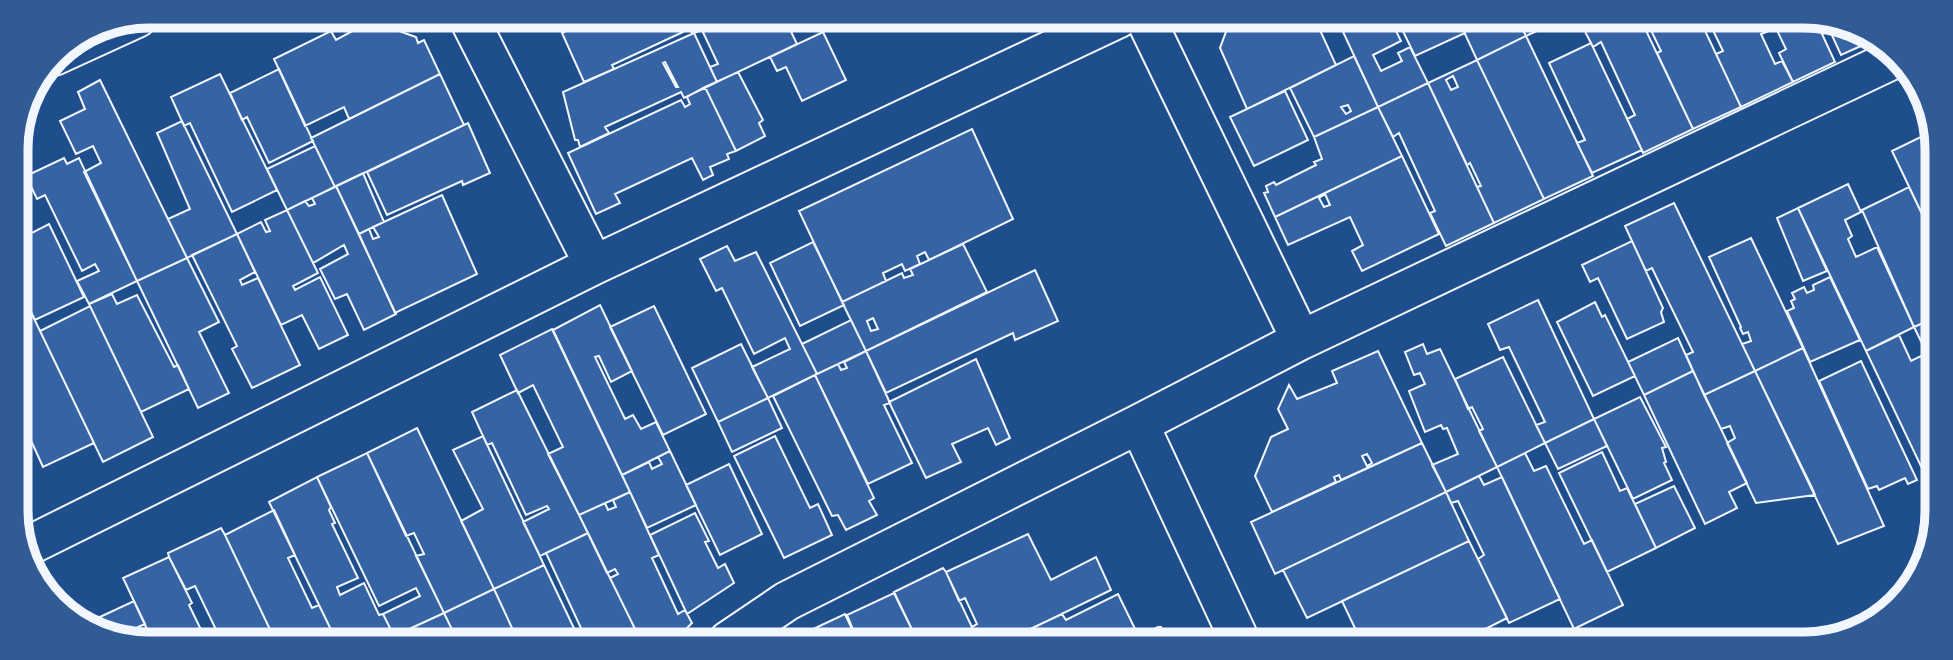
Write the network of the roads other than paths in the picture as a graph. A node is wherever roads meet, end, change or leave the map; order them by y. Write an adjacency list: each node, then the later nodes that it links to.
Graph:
1 (474, 28): 5 (street)
2 (1098, 28): 5 (street)
3 (1149, 28): 6 (street)
4 (1888, 62): 6 (street)
5 (594, 265): 8 (street)
6 (1301, 340): 7 (street)
7 (1139, 424): 9 (street); 10 (street)
8 (32, 544)
9 (742, 632)
10 (1236, 632)

